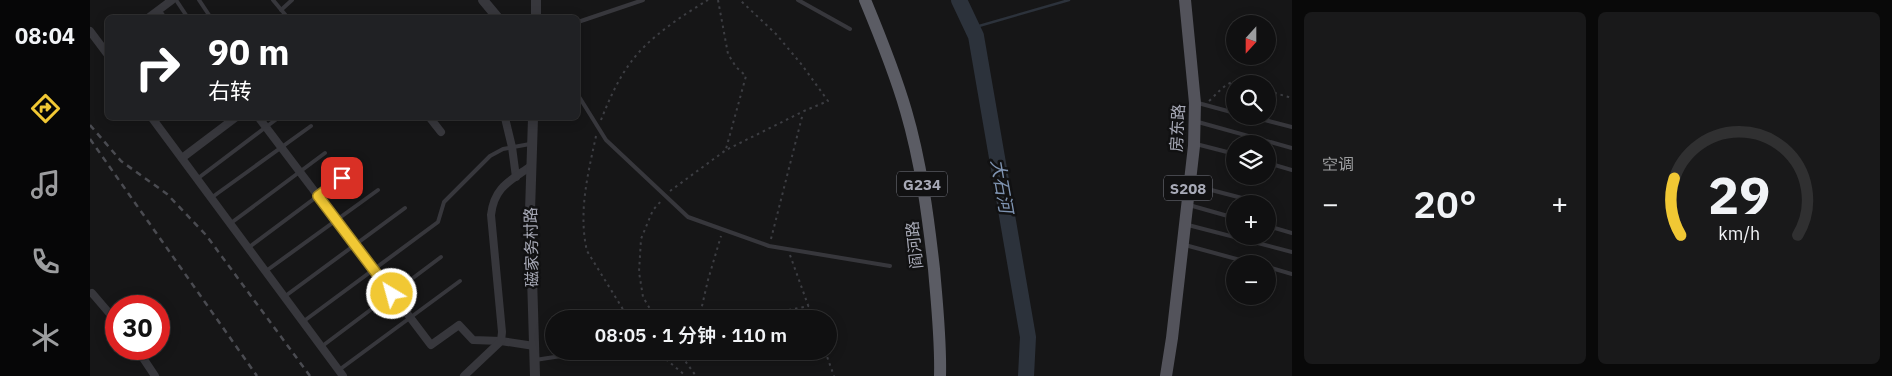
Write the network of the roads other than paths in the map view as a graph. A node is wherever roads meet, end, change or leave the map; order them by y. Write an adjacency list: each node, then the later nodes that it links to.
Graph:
1 (174, 0): 11 (street); 15 (lane)
2 (199, 0): 16 (lane)
3 (273, 0): 12 (lane)
4 (292, 0): 12 (lane)
5 (483, 0): 18 (street)
6 (536, 0): 19 (street)
7 (643, 0): 20 (lane)
8 (798, 0): 21 (lane)
9 (865, 0): 96 (highway, 阎河路 / G234)
10 (1185, 0): 25 (main road, 房东路 / S208)
11 (159, 9): 13 (street); 14 (lane)
12 (281, 10): 17 (lane)
13 (152, 15)
14 (163, 15)
15 (186, 15)
16 (210, 15)
17 (285, 15)
18 (496, 15)
19 (536, 15)
20 (580, 21)
21 (850, 29)
22 (90, 31): 23 (street)
23 (105, 49)
24 (580, 98): 74 (lane)
25 (1200, 104): 26 (lane); 34 (main road, 房东路 / S208)
26 (1226, 111)
27 (154, 120): 47 (street)
28 (232, 120): 47 (street)
29 (261, 120): 36 (street)
30 (275, 120): 36 (lane)
31 (432, 120): 39 (street)
32 (505, 120): 43 (street)
33 (533, 120): 41 (street, 磁家务村路)
34 (1194, 121): 40 (main road, 房东路 / S208); 44 (lane)
35 (1276, 124): 38 (lane)
36 (266, 126): 42 (street); 54 (lane)
37 (311, 126): 42 (lane)
38 (1292, 128)
39 (441, 132)
40 (1194, 143): 45 (lane); 55 (main road, 房东路 / S208)
41 (532, 144): 43 (lane); 49 (street, 磁家务村路)
42 (282, 147): 52 (street); 59 (lane)
43 (512, 147): 53 (street); 75 (lane)
44 (1292, 148)
45 (1226, 152)
46 (325, 153): 52 (lane)
47 (182, 158): 54 (street)
48 (1276, 165): 51 (lane)
49 (531, 166): 53 (street); 88 (street, 磁家务村路)
50 (354, 169): 58 (lane)
51 (1292, 170)
52 (300, 172): 58 (street); 64 (lane)
53 (516, 177): 86 (street)
54 (196, 179): 59 (street)
55 (1189, 184): 57 (lane); 60 (main road, 房东路 / S208)
56 (378, 190): 63 (lane)
57 (1231, 195)
58 (318, 196): 63 (street); 70 (lane)
59 (211, 198): 64 (street)
60 (1186, 204): 62 (lane); 65 (main road, 房东路 / S208)
61 (405, 208): 69 (lane)
62 (1226, 215)
63 (336, 220): 69 (street); 77 (lane)
64 (230, 224): 70 (street)
65 (1184, 224): 68 (main road, 房东路 / S208); 71 (lane)
66 (1276, 228): 67 (lane)
67 (1292, 233)
68 (1182, 244): 72 (lane); 97 (main road, 房东路 / S208)
69 (355, 245): 75 (street); 82 (lane)
70 (247, 248): 77 (street)
71 (1292, 252)
72 (1226, 256)
73 (441, 257): 81 (lane)
74 (890, 266)
75 (374, 269): 81 (street); 85 (lane)
76 (1276, 269): 78 (lane)
77 (265, 272): 82 (street)
78 (1292, 274)
79 (460, 281): 84 (lane)
80 (92, 293): 83 (street)
81 (392, 294): 84 (street); 87 (lane)
82 (284, 298): 85 (street)
83 (105, 308)
84 (410, 318): 86 (street); 92 (lane)
85 (303, 322): 87 (street)
86 (501, 341): 88 (street); 94 (street)
87 (321, 346): 92 (street)
88 (534, 346): 91 (street, 磁家务村路)
89 (545, 358): 91 (lane)
90 (144, 360): 93 (street)
91 (534, 360): 95 (street, 磁家务村路)
92 (341, 373)
93 (155, 376)
94 (464, 376)
95 (535, 376)
96 (940, 376)
97 (1166, 376)

